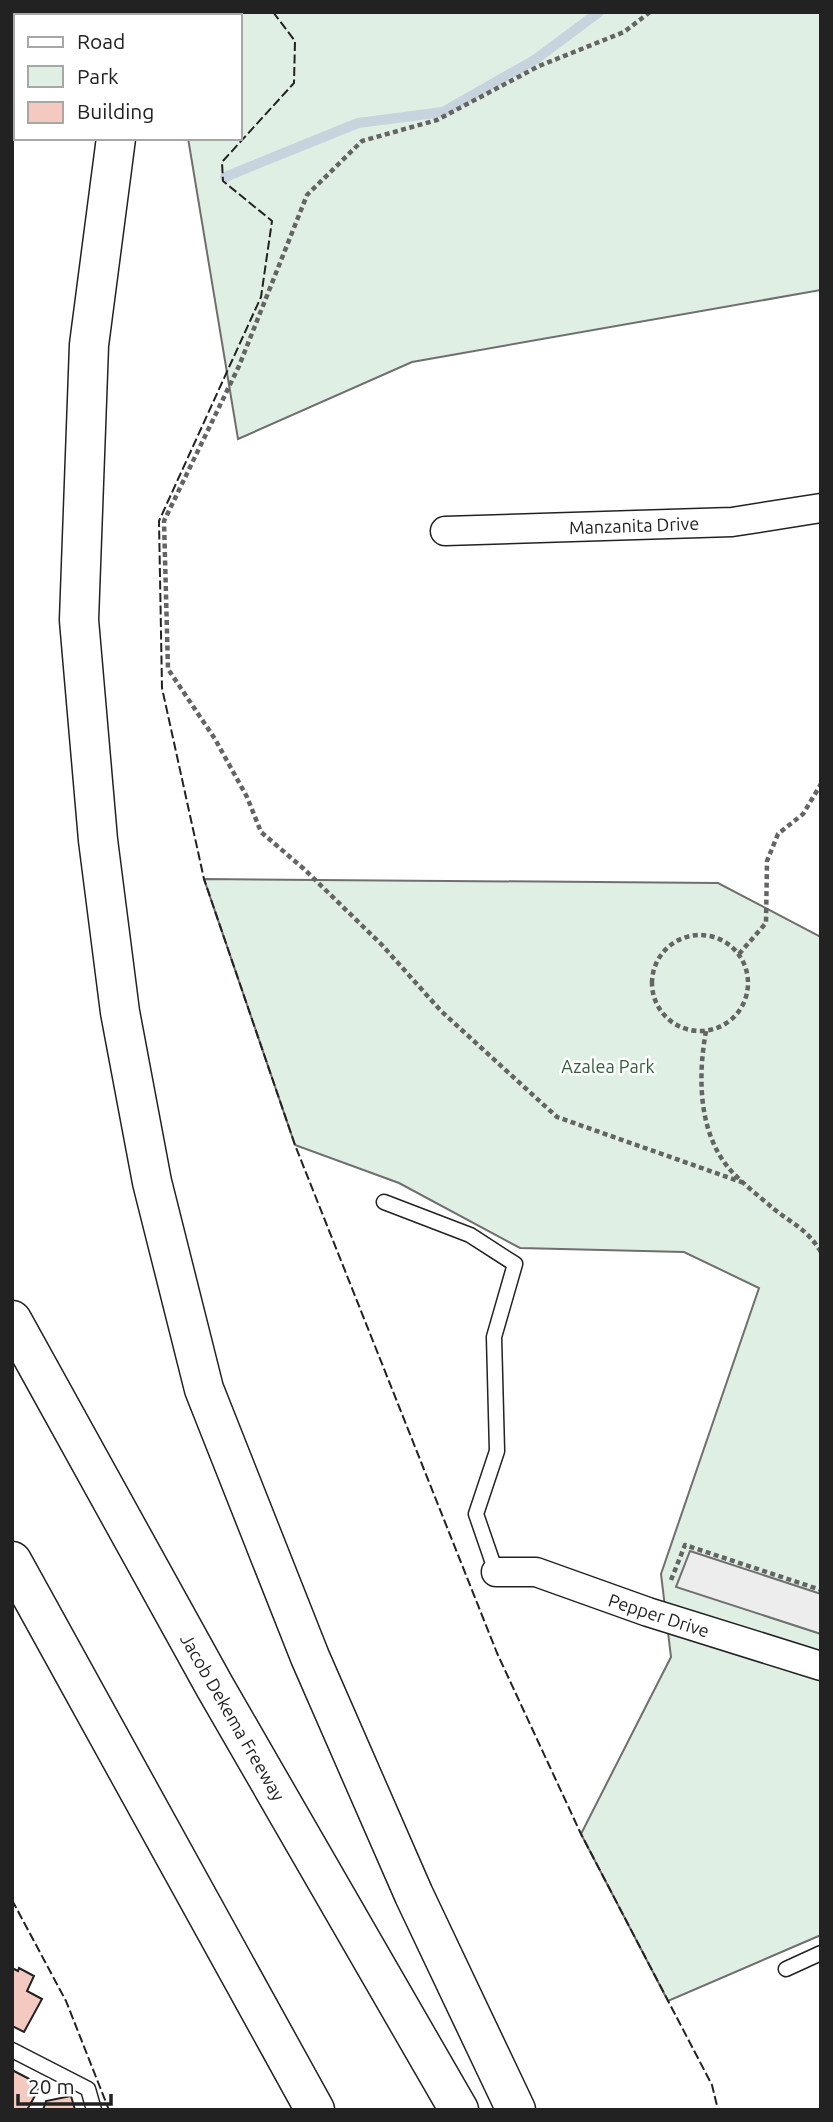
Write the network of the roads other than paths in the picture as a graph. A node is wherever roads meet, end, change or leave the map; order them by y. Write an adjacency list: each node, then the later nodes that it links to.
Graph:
1 (116, 140): 15 (highway)
2 (821, 508): 3 (street, Manzanita Drive)
3 (445, 531)
4 (384, 1202): 7 (lane)
5 (12, 1320): 14 (highway, Jacob Dekema Freeway)
6 (12, 1561): 13 (highway)
7 (496, 1572): 8 (street, Pepper Drive)
8 (821, 1665)
9 (821, 1954): 10 (lane)
10 (786, 1969)
11 (12, 2050): 12 (lane)
12 (94, 2110)
13 (315, 2110)
14 (459, 2110)
15 (516, 2110)

